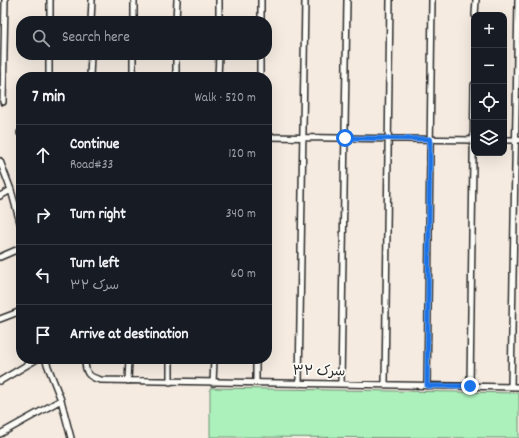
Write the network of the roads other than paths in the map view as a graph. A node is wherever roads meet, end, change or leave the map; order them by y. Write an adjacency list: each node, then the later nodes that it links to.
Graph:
1 (5, 0): 33 (street)
2 (50, 0): 15 (street)
3 (92, 0): 16 (street)
4 (134, 0): 17 (street)
5 (177, 0): 18 (street)
6 (219, 0): 19 (street)
7 (261, 0): 20 (street)
8 (305, 0): 35 (street)
9 (347, 0): 36 (street)
10 (390, 0): 37 (street)
11 (432, 0): 38 (street)
12 (476, 0): 14 (street)
13 (518, 0): 41 (street)
14 (475, 12)
15 (50, 16)
16 (91, 16)
17 (134, 16)
18 (176, 16)
19 (219, 16)
20 (261, 16)
21 (49, 60): 27 (street)
22 (91, 60): 28 (street)
23 (133, 60): 29 (street)
24 (176, 60): 30 (street)
25 (218, 60): 31 (street)
26 (260, 60): 32 (street)
27 (49, 72)
28 (90, 72)
29 (133, 72)
30 (176, 72)
31 (218, 72)
32 (260, 72)
33 (3, 102)
34 (272, 137): 35 (street)
35 (302, 137): 36 (street); 63 (street)
36 (345, 138): 37 (street); 64 (street)
37 (388, 139): 38 (street); 65 (street)
38 (430, 139): 39 (street); 66 (street)
39 (471, 140)
40 (507, 140): 41 (street)
41 (518, 140): 68 (street)
42 (474, 156): 67 (street)
43 (0, 161): 44 (street)
44 (11, 190): 45 (street); 46 (street)
45 (0, 196)
46 (16, 208)
47 (16, 250): 48 (street)
48 (0, 256)
49 (16, 313): 50 (street)
50 (0, 319)
51 (29, 364): 58 (street)
52 (48, 364): 70 (street)
53 (85, 364): 59 (street, سرک ۳۲)
54 (128, 364): 59 (street)
55 (170, 364): 60 (street)
56 (214, 364): 61 (street)
57 (256, 364): 62 (street)
58 (0, 381)
59 (128, 381): 60 (street, سرک ۳۲)
60 (170, 382): 61 (street, سرک ۳۲)
61 (213, 383): 62 (street, سرک ۳۲)
62 (256, 383): 63 (street, سرک ۳۲)
63 (299, 384): 64 (street, سرک ۳۲)
64 (341, 384): 65 (street, سرک ۳۲)
65 (385, 385): 66 (street, سرک ۳۲)
66 (427, 386): 67 (street, سرک ۳۲)
67 (470, 386): 68 (street, سرک ۳۲)
68 (511, 387): 69 (street, سرک ۳۲)
69 (519, 387)
70 (61, 400): 71 (street); 72 (street)
71 (0, 434)
72 (71, 438)

